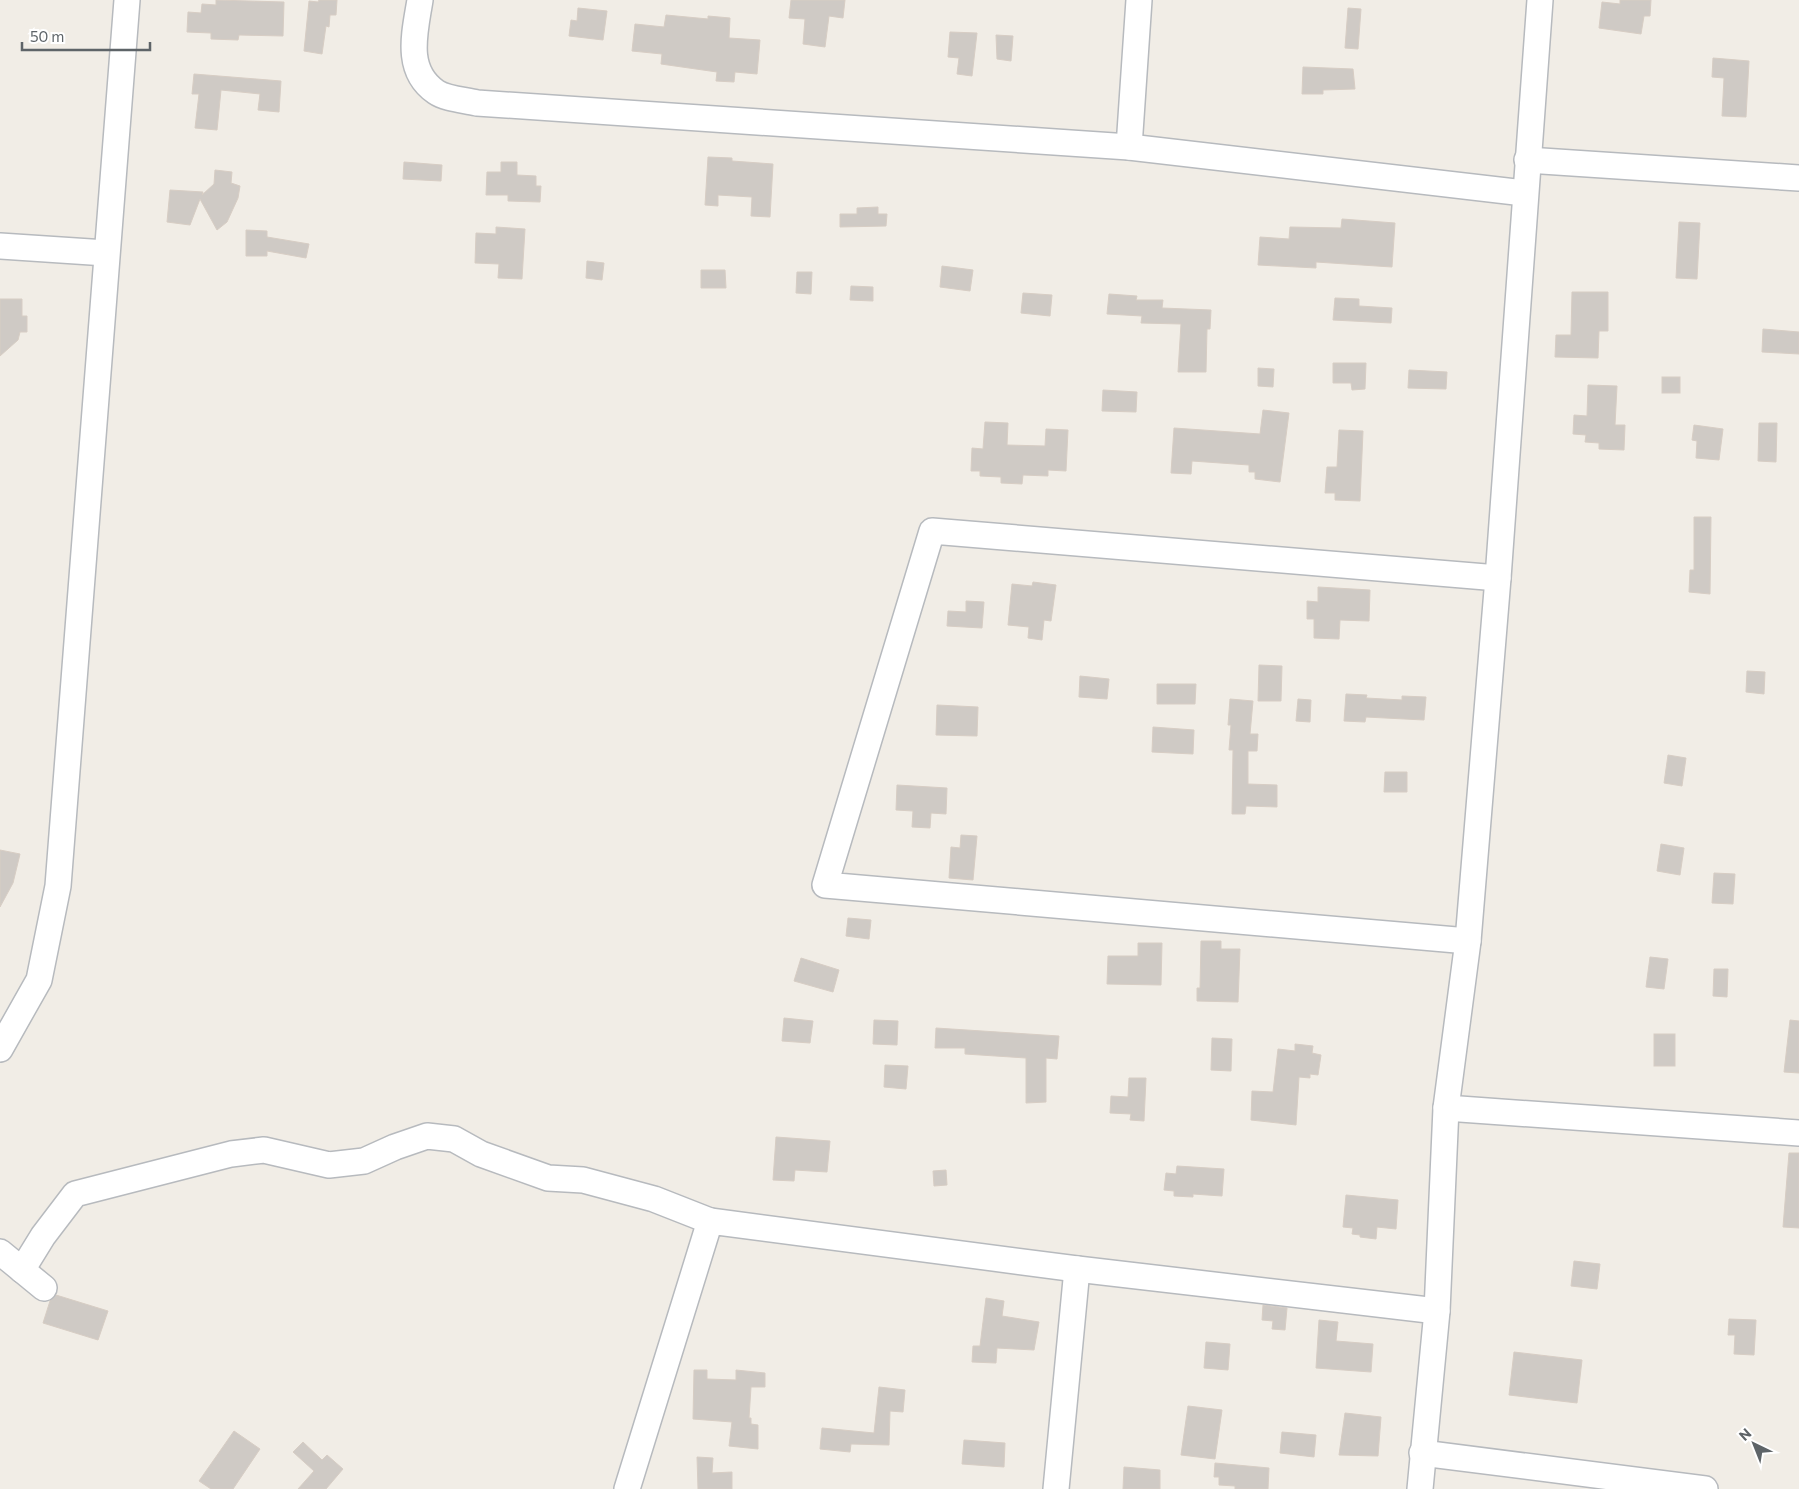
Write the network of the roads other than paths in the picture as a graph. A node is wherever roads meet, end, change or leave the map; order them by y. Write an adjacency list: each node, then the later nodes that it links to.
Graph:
1 (127, 0): 10 (street)
2 (420, 0): 5 (street)
3 (1139, 0): 5 (street)
4 (1540, 0): 6 (street)
5 (1129, 147): 8 (street)
6 (1527, 160): 7 (street); 8 (street)
7 (1799, 178)
8 (1524, 193): 11 (street)
9 (0, 246): 10 (street)
10 (106, 253): 13 (street)
11 (1498, 578): 12 (street); 12 (street)
12 (1468, 941): 14 (street)
13 (0, 1049)
14 (1446, 1108): 15 (street); 21 (street)
15 (1799, 1133)
16 (710, 1221): 18 (street); 19 (street); 23 (street)
17 (0, 1252): 19 (street)
18 (1076, 1269): 21 (street); 24 (street)
19 (22, 1270): 20 (street)
20 (44, 1288)
21 (1437, 1311): 22 (street)
22 (1422, 1453): 25 (street); 26 (street)
23 (627, 1489)
24 (1056, 1489)
25 (1420, 1489)
26 (1705, 1489)

